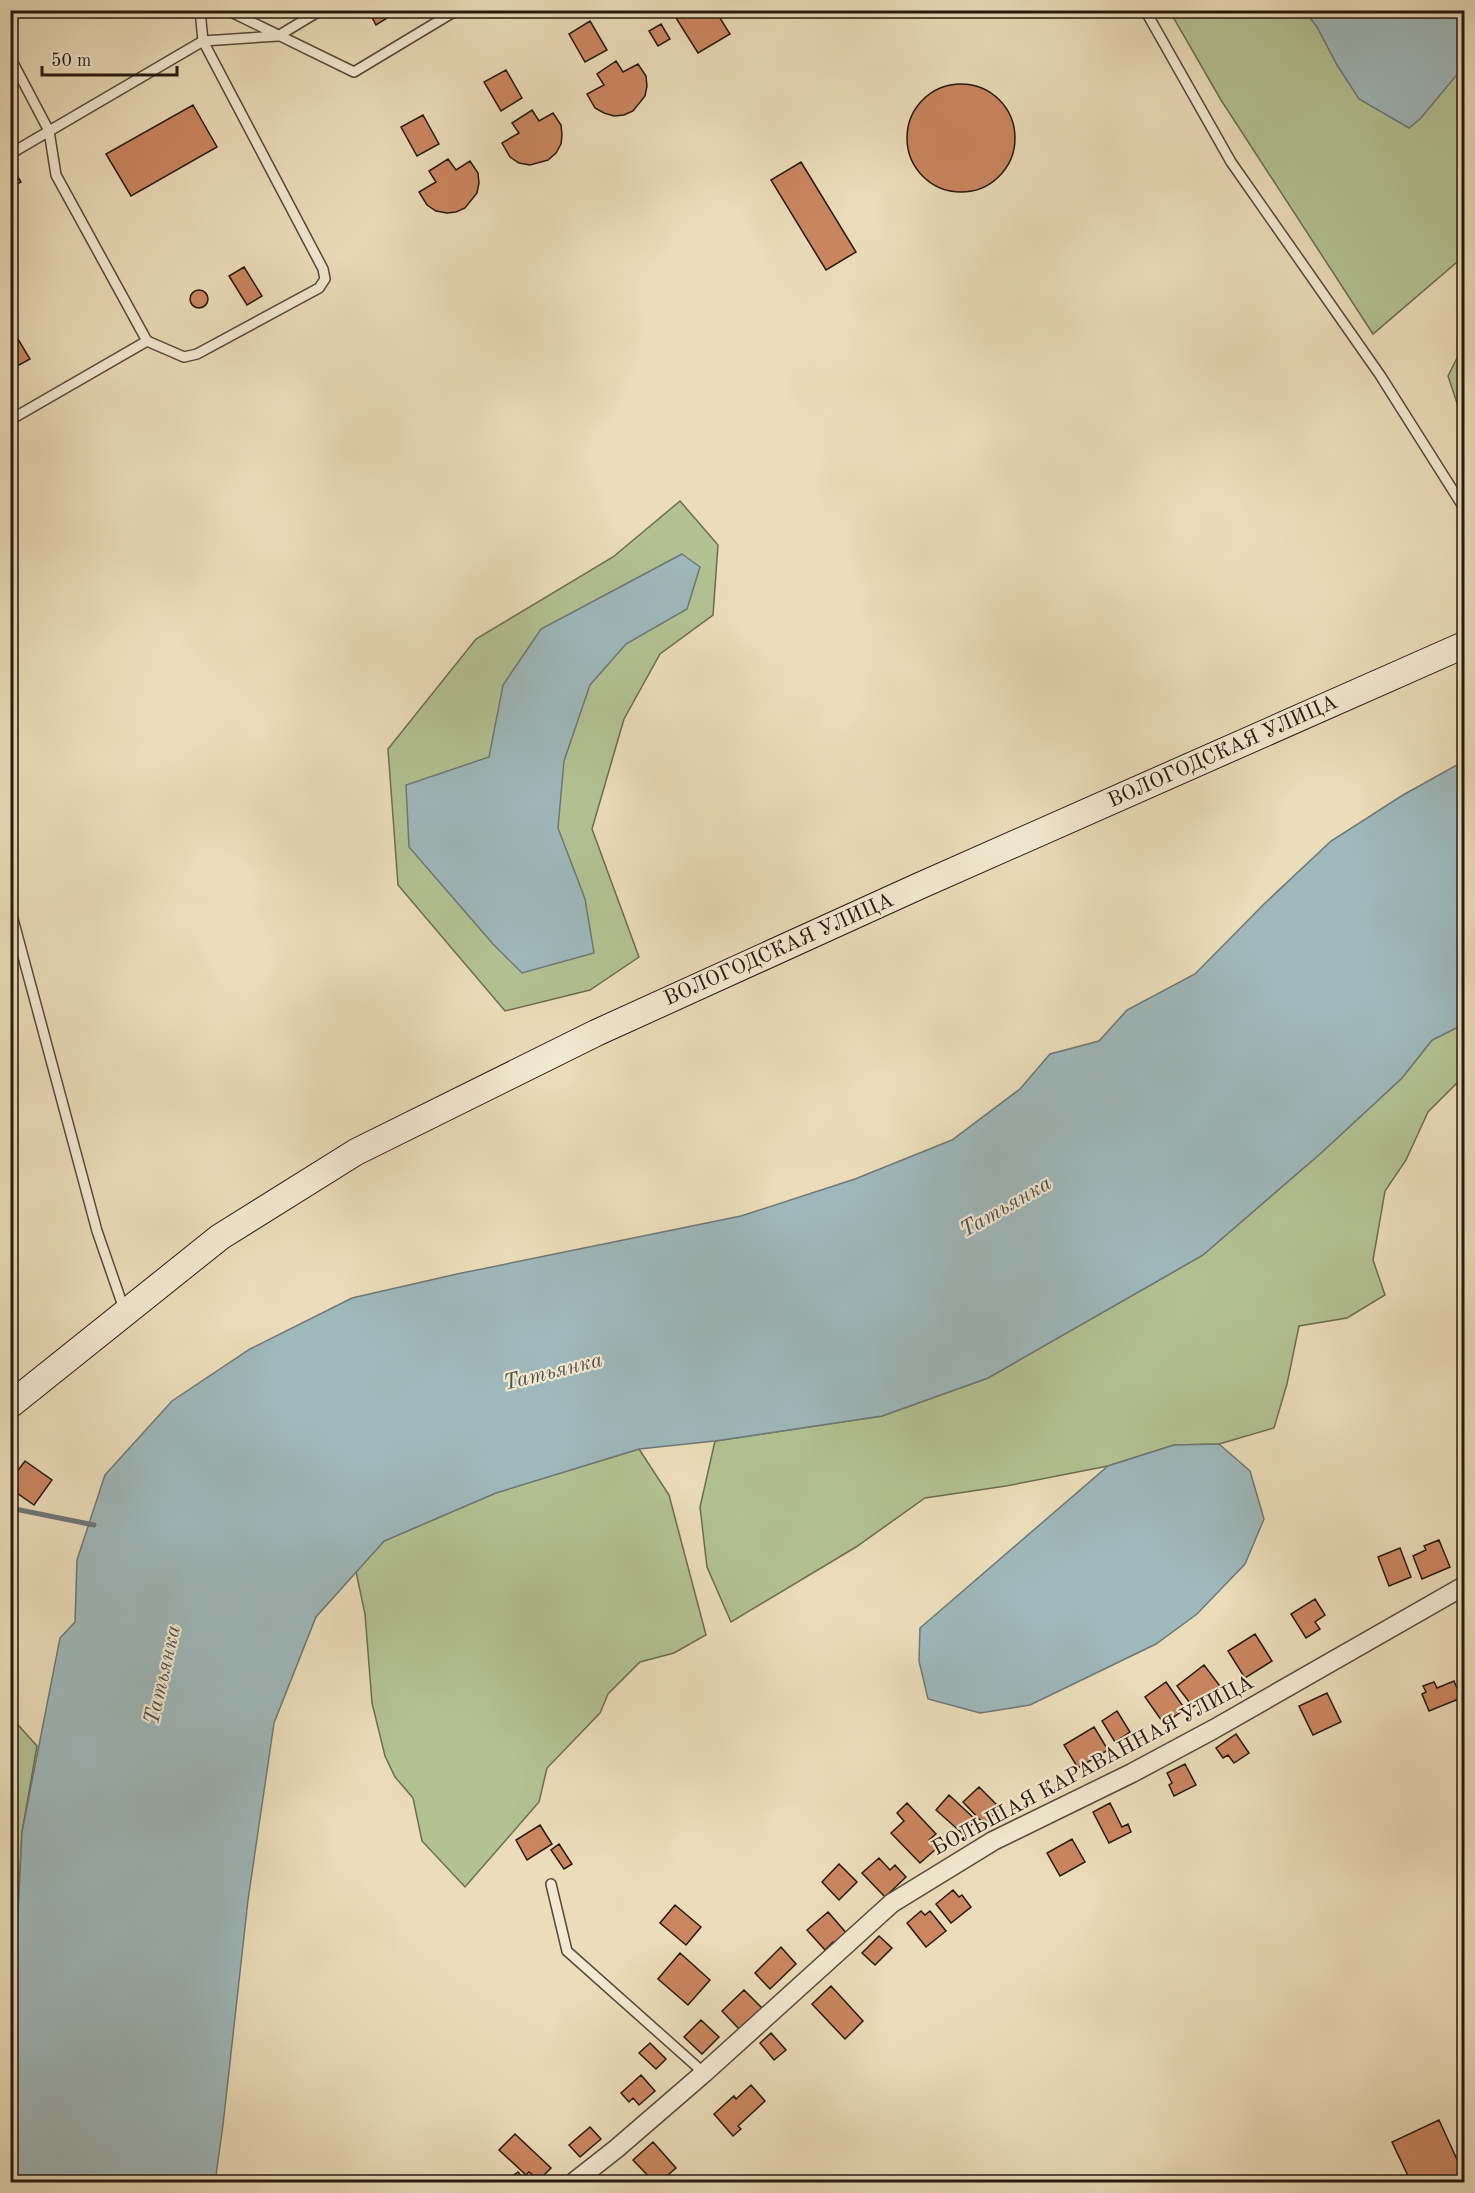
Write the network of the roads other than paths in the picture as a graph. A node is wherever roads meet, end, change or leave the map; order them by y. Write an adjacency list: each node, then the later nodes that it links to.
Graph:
1 (200, 10): 7 (lane)
2 (227, 10): 6 (lane)
3 (321, 10): 6 (lane)
4 (457, 10): 6 (lane)
5 (1144, 10): 13 (lane)
6 (278, 36): 7 (lane)
7 (203, 41): 9 (lane); 11 (lane)
8 (10, 57): 9 (lane)
9 (49, 132): 10 (lane); 11 (lane)
10 (10, 154)
11 (147, 341): 12 (lane)
12 (10, 420)
13 (1464, 508)
14 (1464, 645): 16 (main road, ВОЛОГОДСКАЯ УЛИЦА)
15 (10, 908): 16 (lane)
16 (125, 1312): 17 (main road, ВОЛОГОДСКАЯ УЛИЦА)
17 (10, 1405)
18 (1464, 1586): 20 (street, БОЛЬШАЯ КАРАВАННАЯ УЛИЦА)
19 (551, 1884): 20 (lane)
20 (704, 2073): 21 (street, БОЛЬШАЯ КАРАВАННАЯ УЛИЦА)
21 (574, 2182)

